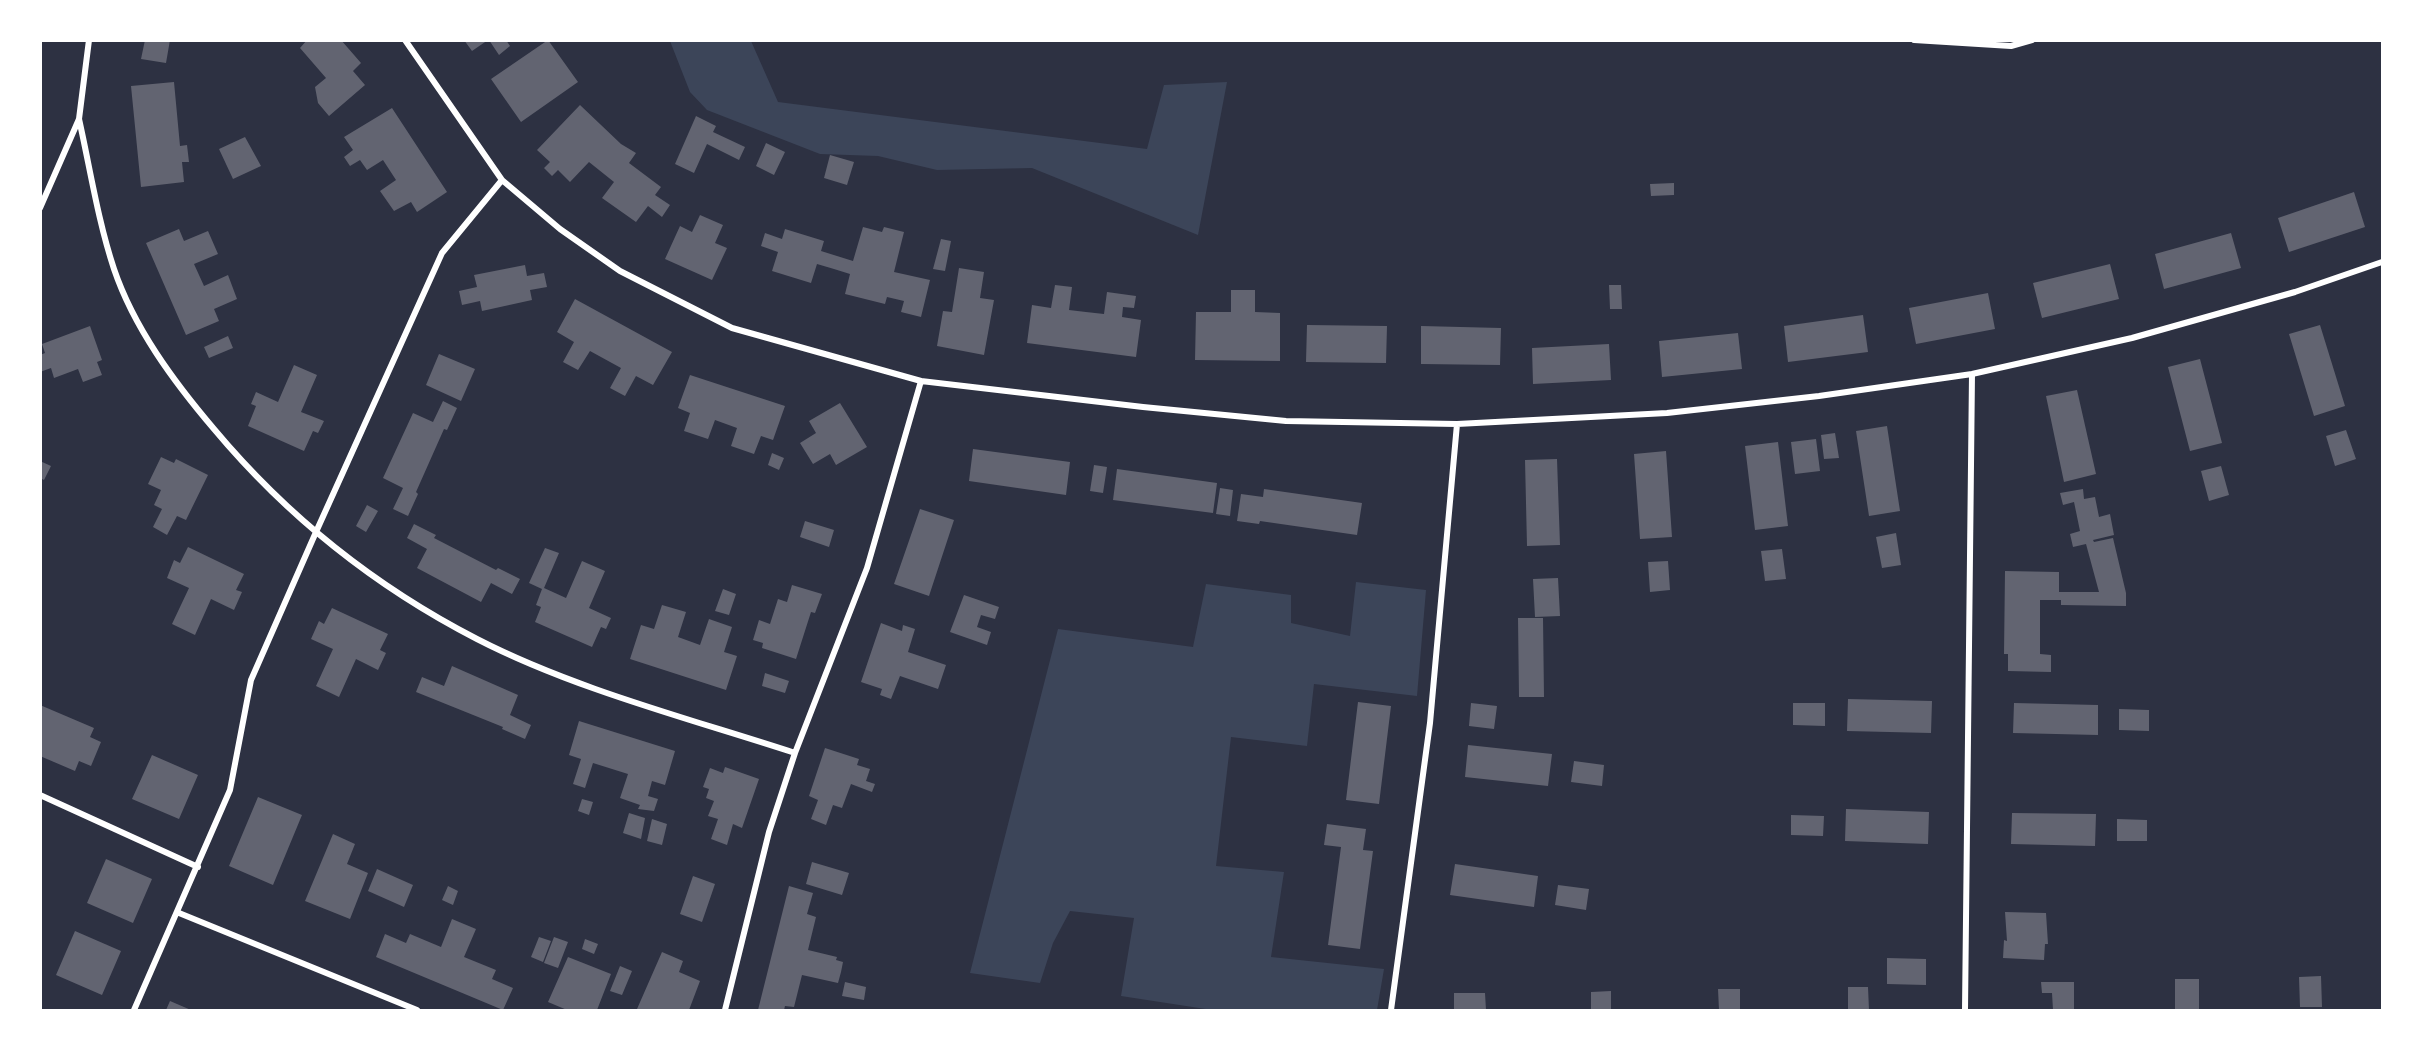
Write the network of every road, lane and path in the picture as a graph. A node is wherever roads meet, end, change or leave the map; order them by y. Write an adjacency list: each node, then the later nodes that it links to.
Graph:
1 (89, 40): 5 (street)
2 (405, 40): 6 (street)
3 (1914, 40): 4 (street)
4 (2032, 40)
5 (79, 119): 7 (street); 12 (street)
6 (502, 180): 10 (street); 12 (street)
7 (40, 208)
8 (2382, 262): 9 (street)
9 (1972, 374): 11 (street); 21 (street)
10 (921, 381): 11 (street); 13 (street)
11 (1456, 424): 20 (street)
12 (316, 532): 13 (street); 15 (street)
13 (795, 753): 19 (street)
14 (40, 795): 15 (street)
15 (198, 867): 16 (street)
16 (179, 912): 17 (street); 18 (street)
17 (134, 1011)
18 (417, 1011)
19 (724, 1011)
20 (1391, 1011)
21 (1965, 1011)

